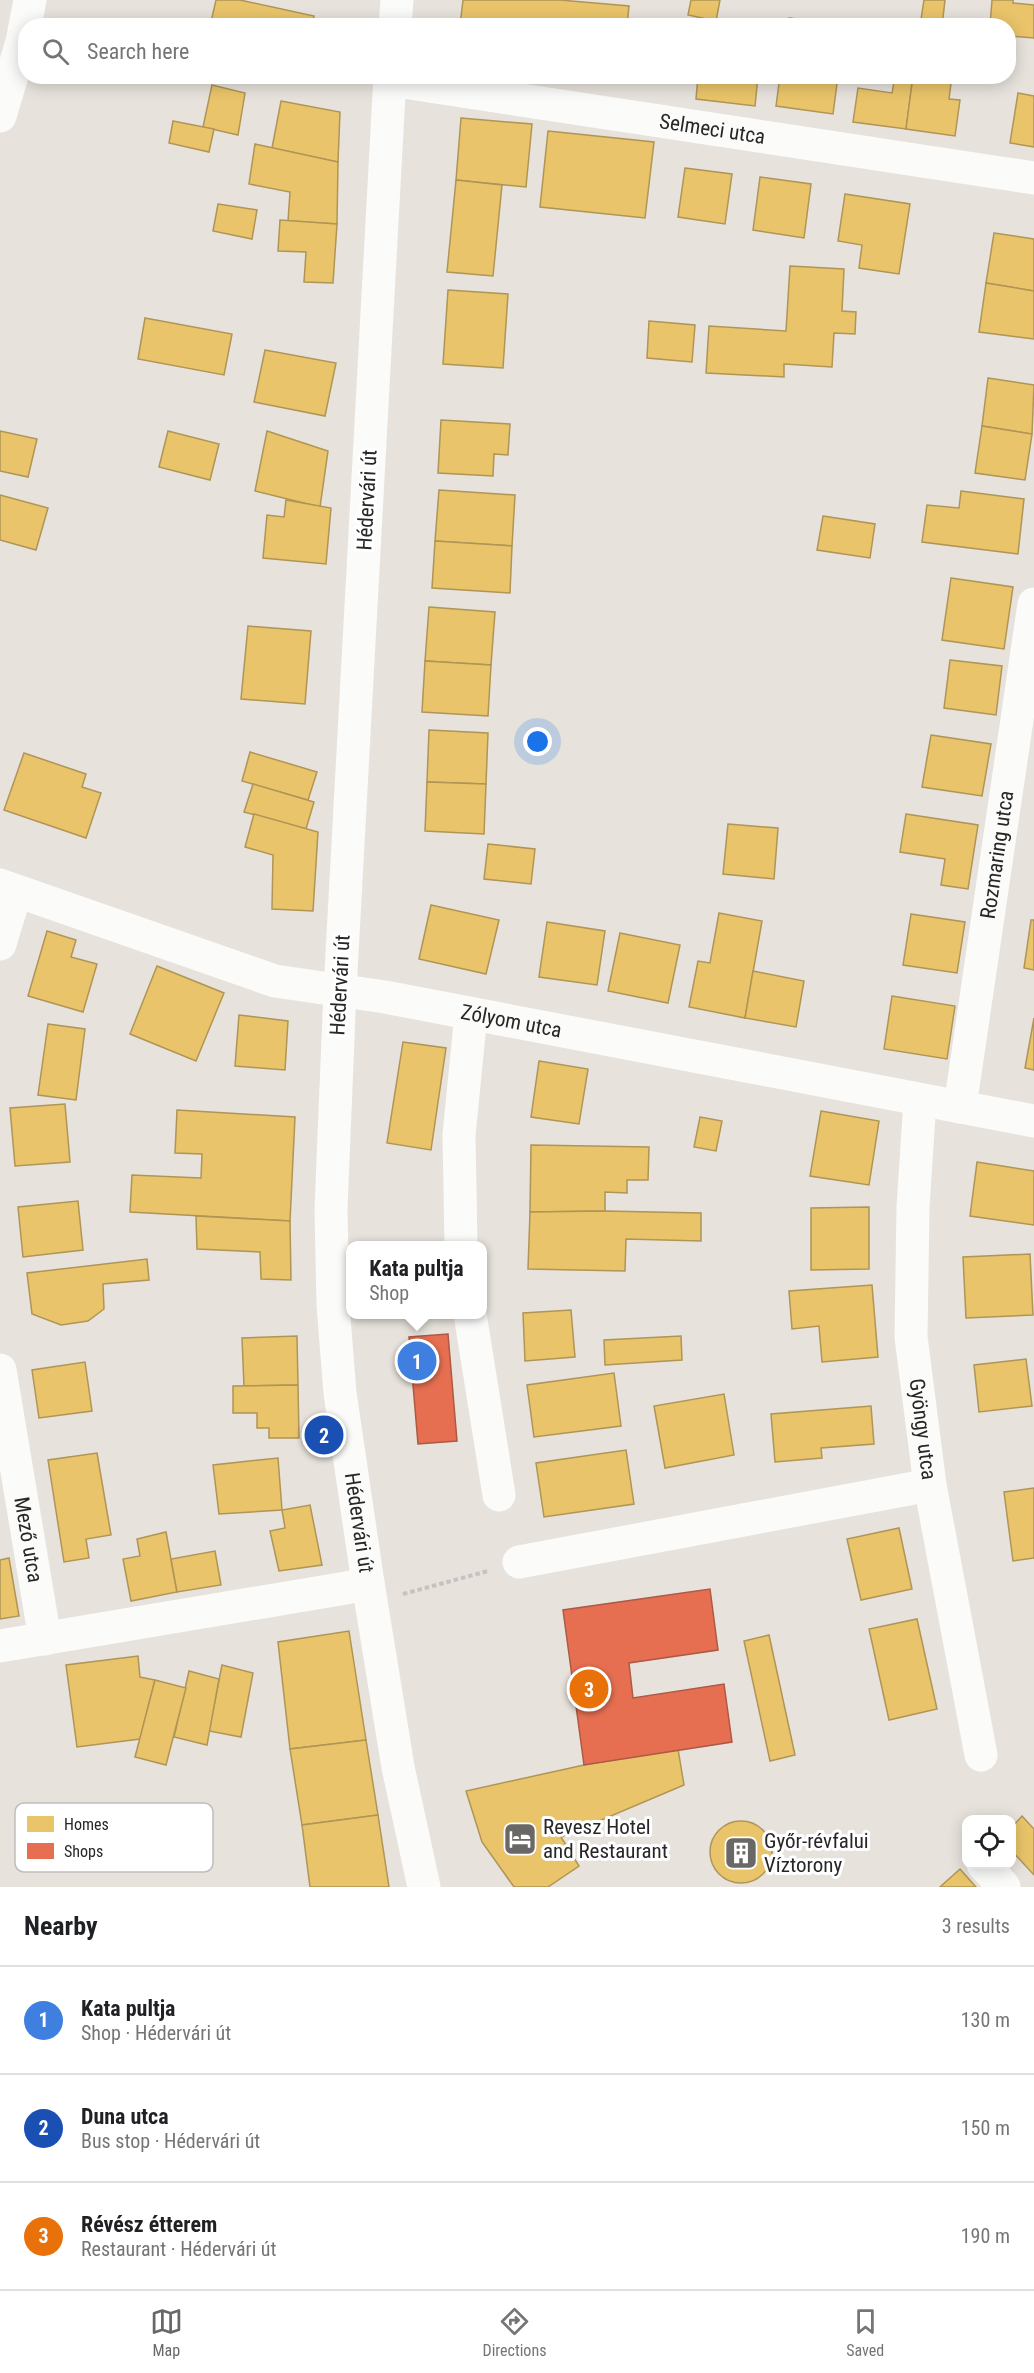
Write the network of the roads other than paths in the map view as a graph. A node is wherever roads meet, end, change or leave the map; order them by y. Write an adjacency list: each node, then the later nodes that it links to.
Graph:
1 (30, 0): 3 (street)
2 (397, 0): 4 (street)
3 (27, 18)
4 (396, 18)
5 (18, 55): 8 (street)
6 (390, 84): 13 (street, Hédervári út)
7 (429, 84): 9 (street, Selmeci utca)
8 (0, 116)
9 (1034, 178)
10 (1034, 604): 16 (street, Rozmaring utca)
11 (8, 888): 12 (street); 13 (street, Zólyom utca)
12 (0, 944)
13 (340, 990): 14 (street, Zólyom utca); 24 (street, Hédervári út)
14 (471, 1014): 15 (street, Zólyom utca); 18 (street)
15 (920, 1100): 16 (street, Zólyom utca); 21 (street, Gyöngy utca)
16 (960, 1107): 17 (street, Zólyom utca)
17 (1034, 1121)
18 (461, 1241)
19 (471, 1319): 22 (street)
20 (0, 1370): 25 (street, Mező utca)
21 (930, 1485): 23 (street); 27 (street, Gyöngy utca)
22 (499, 1495)
23 (519, 1562)
24 (382, 1589): 25 (street); 29 (street, Hédervári út)
25 (45, 1639): 26 (street)
26 (0, 1646)
27 (981, 1755)
28 (987, 1869): 30 (street)
29 (424, 1887)
30 (1004, 1887)

